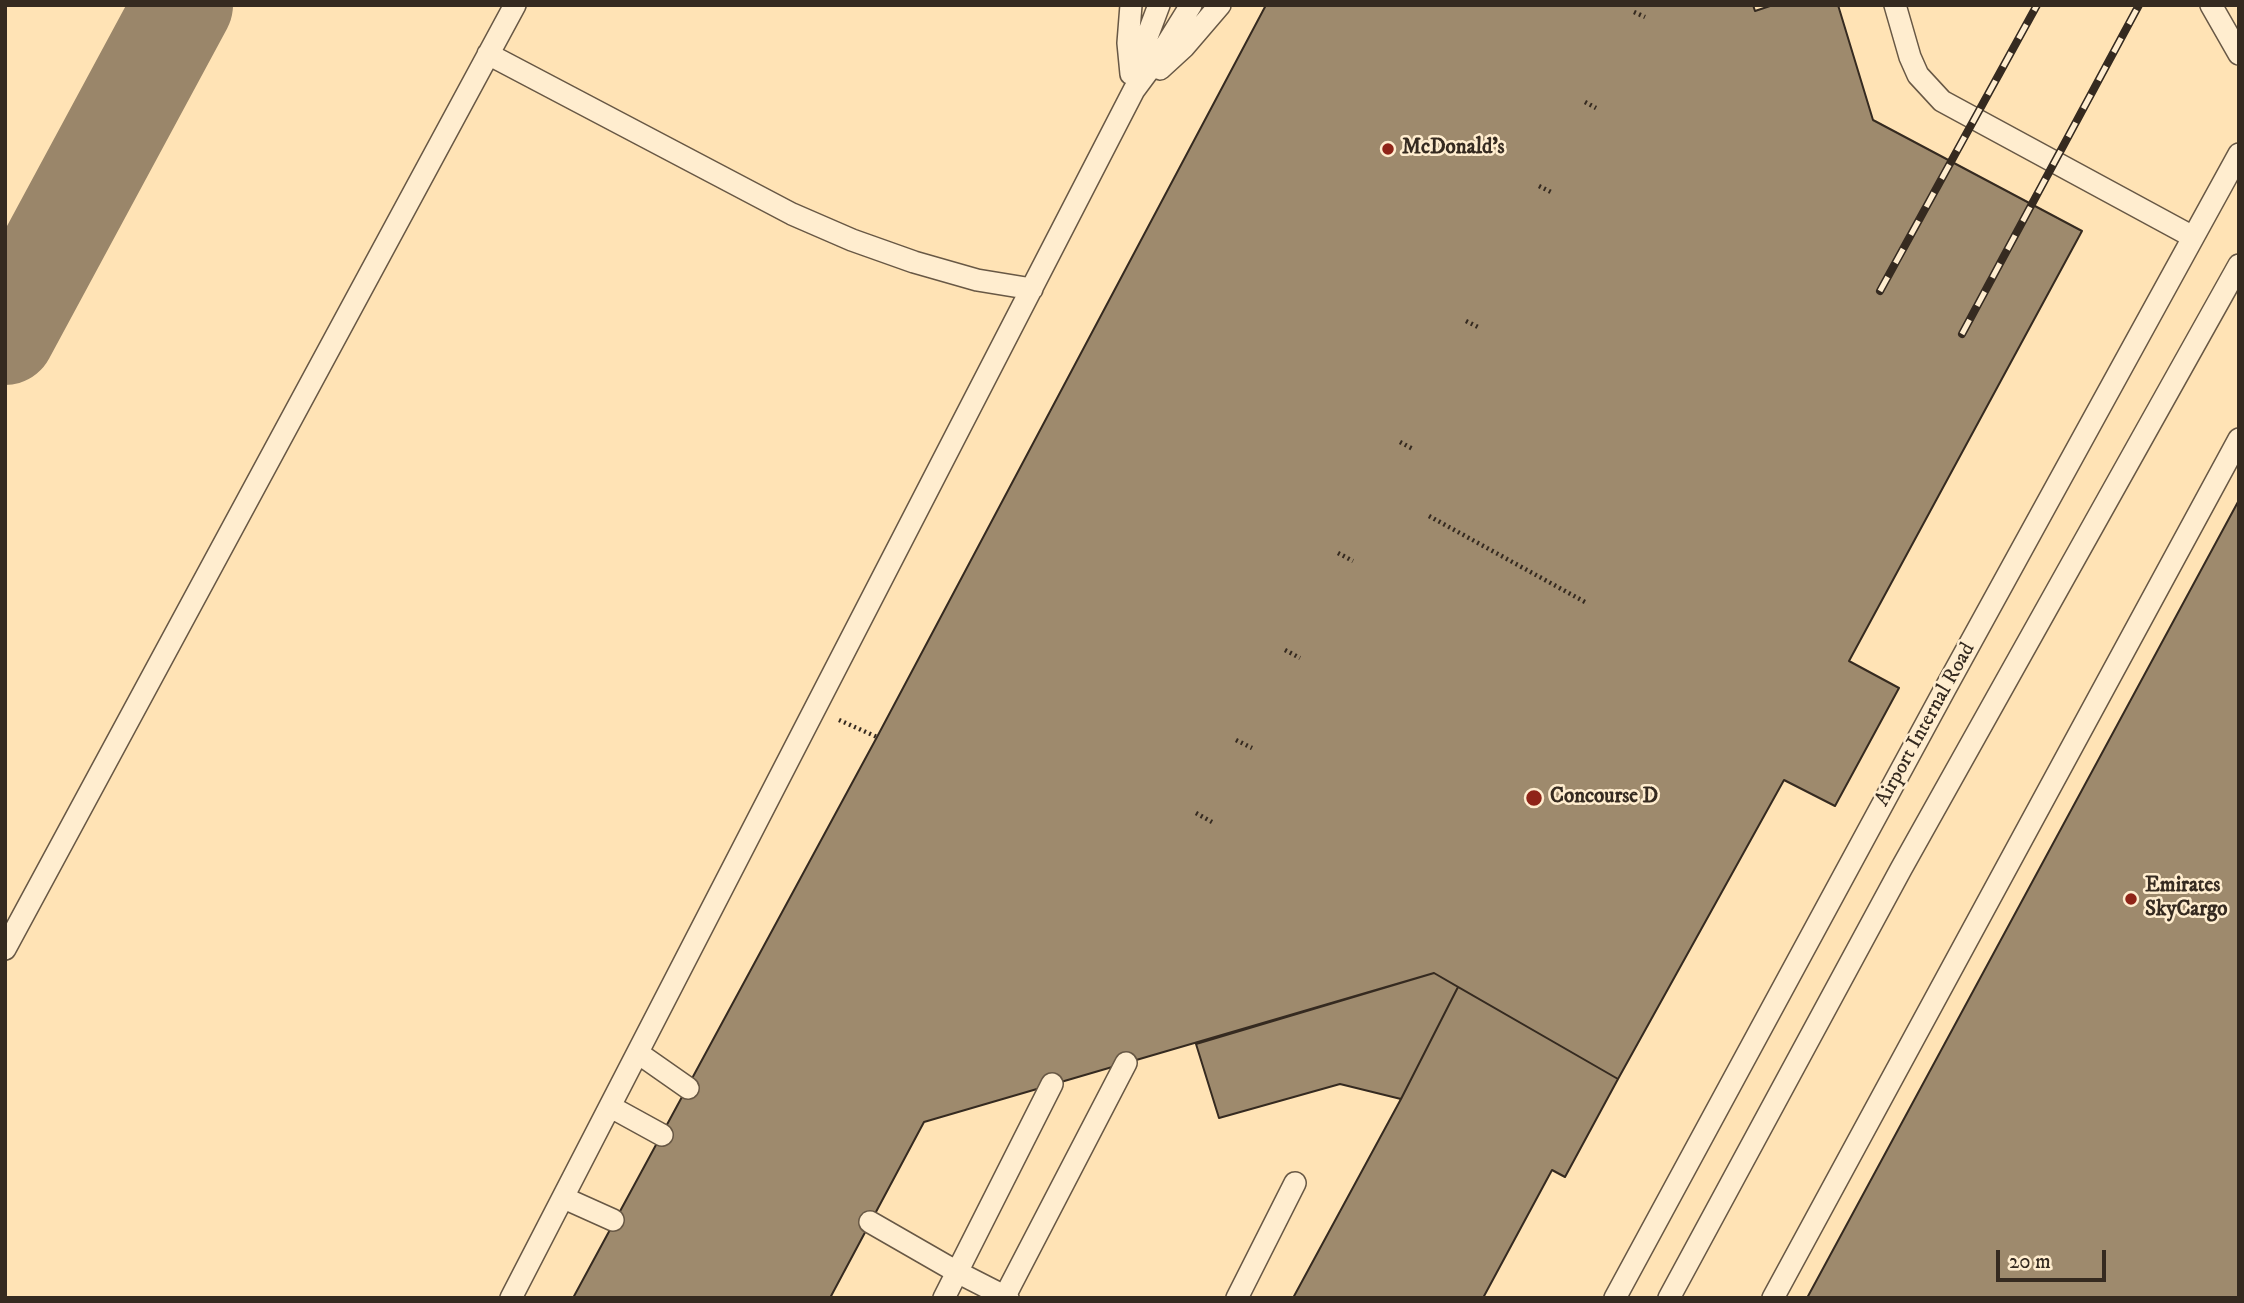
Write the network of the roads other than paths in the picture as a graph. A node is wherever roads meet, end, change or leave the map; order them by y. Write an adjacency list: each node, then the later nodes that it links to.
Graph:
1 (514, 5): 8 (lane)
2 (1131, 5): 10 (lane)
3 (1158, 5): 10 (lane)
4 (1191, 5): 10 (lane)
5 (1220, 5): 10 (lane)
6 (1895, 5): 12 (lane)
7 (2211, 5): 9 (lane)
8 (488, 54): 14 (lane); 16 (lane)
9 (2239, 54)
10 (1134, 90): 14 (lane)
11 (2239, 154): 12 (lane, Airport Internal Road)
12 (2193, 237): 32 (lane, Airport Internal Road)
13 (2239, 265): 33 (lane)
14 (1032, 289): 17 (lane)
15 (2239, 439): 34 (lane)
16 (5, 949)
17 (638, 1053): 20 (lane); 21 (lane)
18 (1126, 1063): 28 (lane)
19 (1052, 1084): 27 (lane)
20 (688, 1087)
21 (611, 1107): 22 (lane); 24 (lane)
22 (662, 1135)
23 (1295, 1183): 31 (lane)
24 (564, 1198): 25 (lane); 29 (lane)
25 (614, 1220)
26 (870, 1222): 27 (lane)
27 (957, 1272): 28 (lane); 30 (lane)
28 (1006, 1297)
29 (510, 1298)
30 (944, 1298)
31 (1237, 1298)
32 (1615, 1298)
33 (1670, 1298)
34 (1773, 1298)

